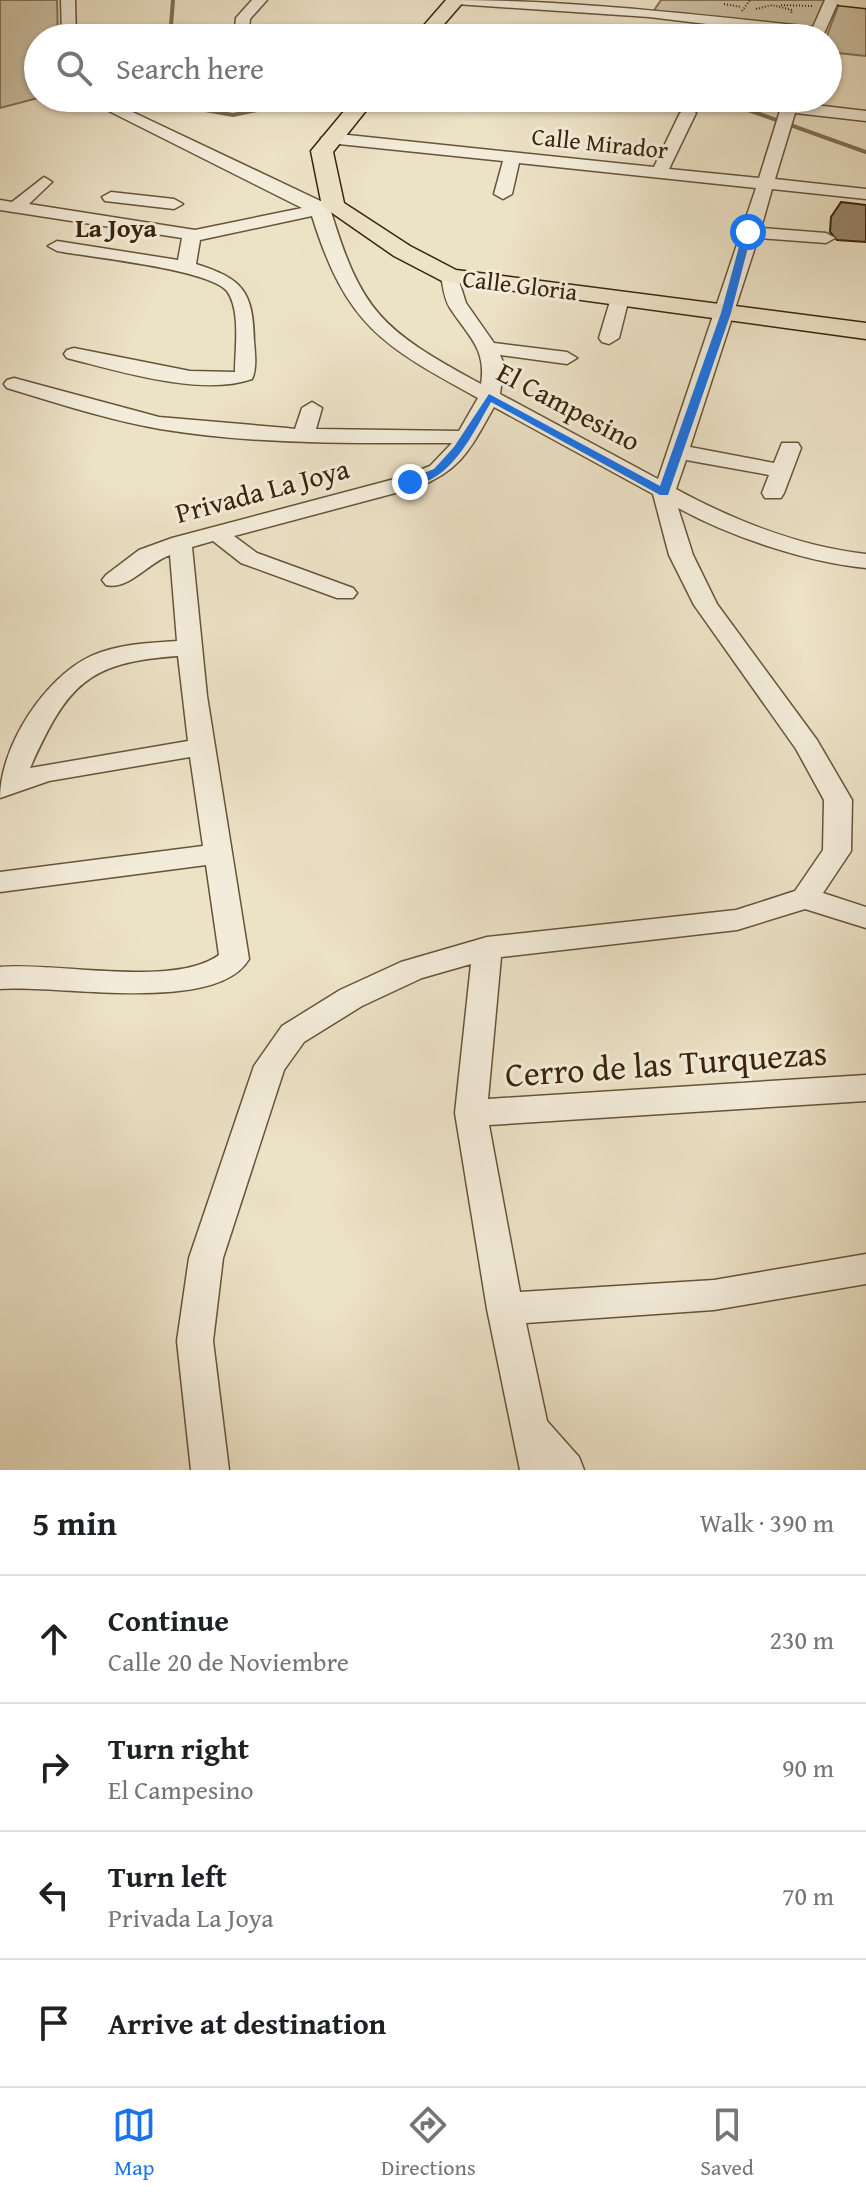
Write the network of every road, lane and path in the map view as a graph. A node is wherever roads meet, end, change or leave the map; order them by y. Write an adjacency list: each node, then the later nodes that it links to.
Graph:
1 (68, 0): 9 (street)
2 (260, 0): 10 (street)
3 (456, 0): 8 (street); 11 (main road)
4 (659, 0): 8 (street)
5 (834, 1): 6 (main road); 7 (path); 13 (street)
6 (866, 3)
7 (778, 5)
8 (649, 13): 12 (street)
9 (69, 24)
10 (242, 24)
11 (435, 24)
12 (732, 24)
13 (822, 24)
14 (121, 112): 28 (street)
15 (353, 112): 19 (main road)
16 (688, 113): 21 (street)
17 (786, 113): 18 (street); 23 (street)
18 (866, 116)
19 (329, 138): 20 (street, Calle Mirador); 28 (main road)
20 (512, 157): 21 (street, Calle Mirador); 24 (street)
21 (659, 173): 23 (street, Calle Mirador)
22 (44, 182): 27 (street)
23 (763, 184): 25 (street, Calle Mirador); 30 (street)
24 (503, 194)
25 (866, 194)
26 (111, 197): 29 (street)
27 (8, 206): 29 (street)
28 (326, 208): 31 (street); 35 (main road, Calle Gloria); 44 (street, El Campesino)
29 (155, 226): 31 (street)
30 (748, 232): 32 (street); 37 (street)
31 (195, 235): 34 (street)
32 (826, 238)
33 (57, 246): 34 (street)
34 (186, 267): 41 (street)
35 (450, 276): 36 (main road, Calle Gloria); 40 (street)
36 (620, 298): 37 (main road, Calle Gloria); 39 (street)
37 (726, 313): 38 (main road, Calle Gloria); 49 (street)
38 (866, 331)
39 (609, 338)
40 (488, 348): 42 (street); 44 (street)
41 (74, 354)
42 (567, 358)
43 (14, 384): 46 (street)
44 (489, 397): 47 (street, Privada La Joya); 51 (street, El Campesino)
45 (312, 408): 46 (street)
46 (303, 436): 47 (street)
47 (466, 437): 53 (street, Privada La Joya)
48 (790, 448): 50 (street)
49 (680, 452): 50 (street); 51 (street)
50 (782, 471): 52 (street)
51 (664, 492): 55 (street, El Campesino); 63 (street)
52 (773, 493)
53 (215, 532): 54 (street, Privada La Joya); 57 (street)
54 (180, 543): 56 (street, Privada La Joya); 58 (street)
55 (866, 561)
56 (114, 580)
57 (345, 593)
58 (190, 648): 59 (street); 60 (street)
59 (202, 747): 60 (street); 61 (street)
60 (5, 789)
61 (217, 854): 62 (street); 66 (street)
62 (0, 882)
63 (805, 898): 64 (street); 65 (street)
64 (866, 918)
65 (487, 948): 68 (street); 72 (street)
66 (0, 978)
67 (866, 1088): 68 (street, Cerro de las Turquezas)
68 (471, 1113): 70 (street)
69 (866, 1269): 70 (street)
70 (505, 1309): 71 (street)
71 (530, 1428): 73 (street); 74 (street)
72 (210, 1470)
73 (539, 1470)
74 (565, 1470)

